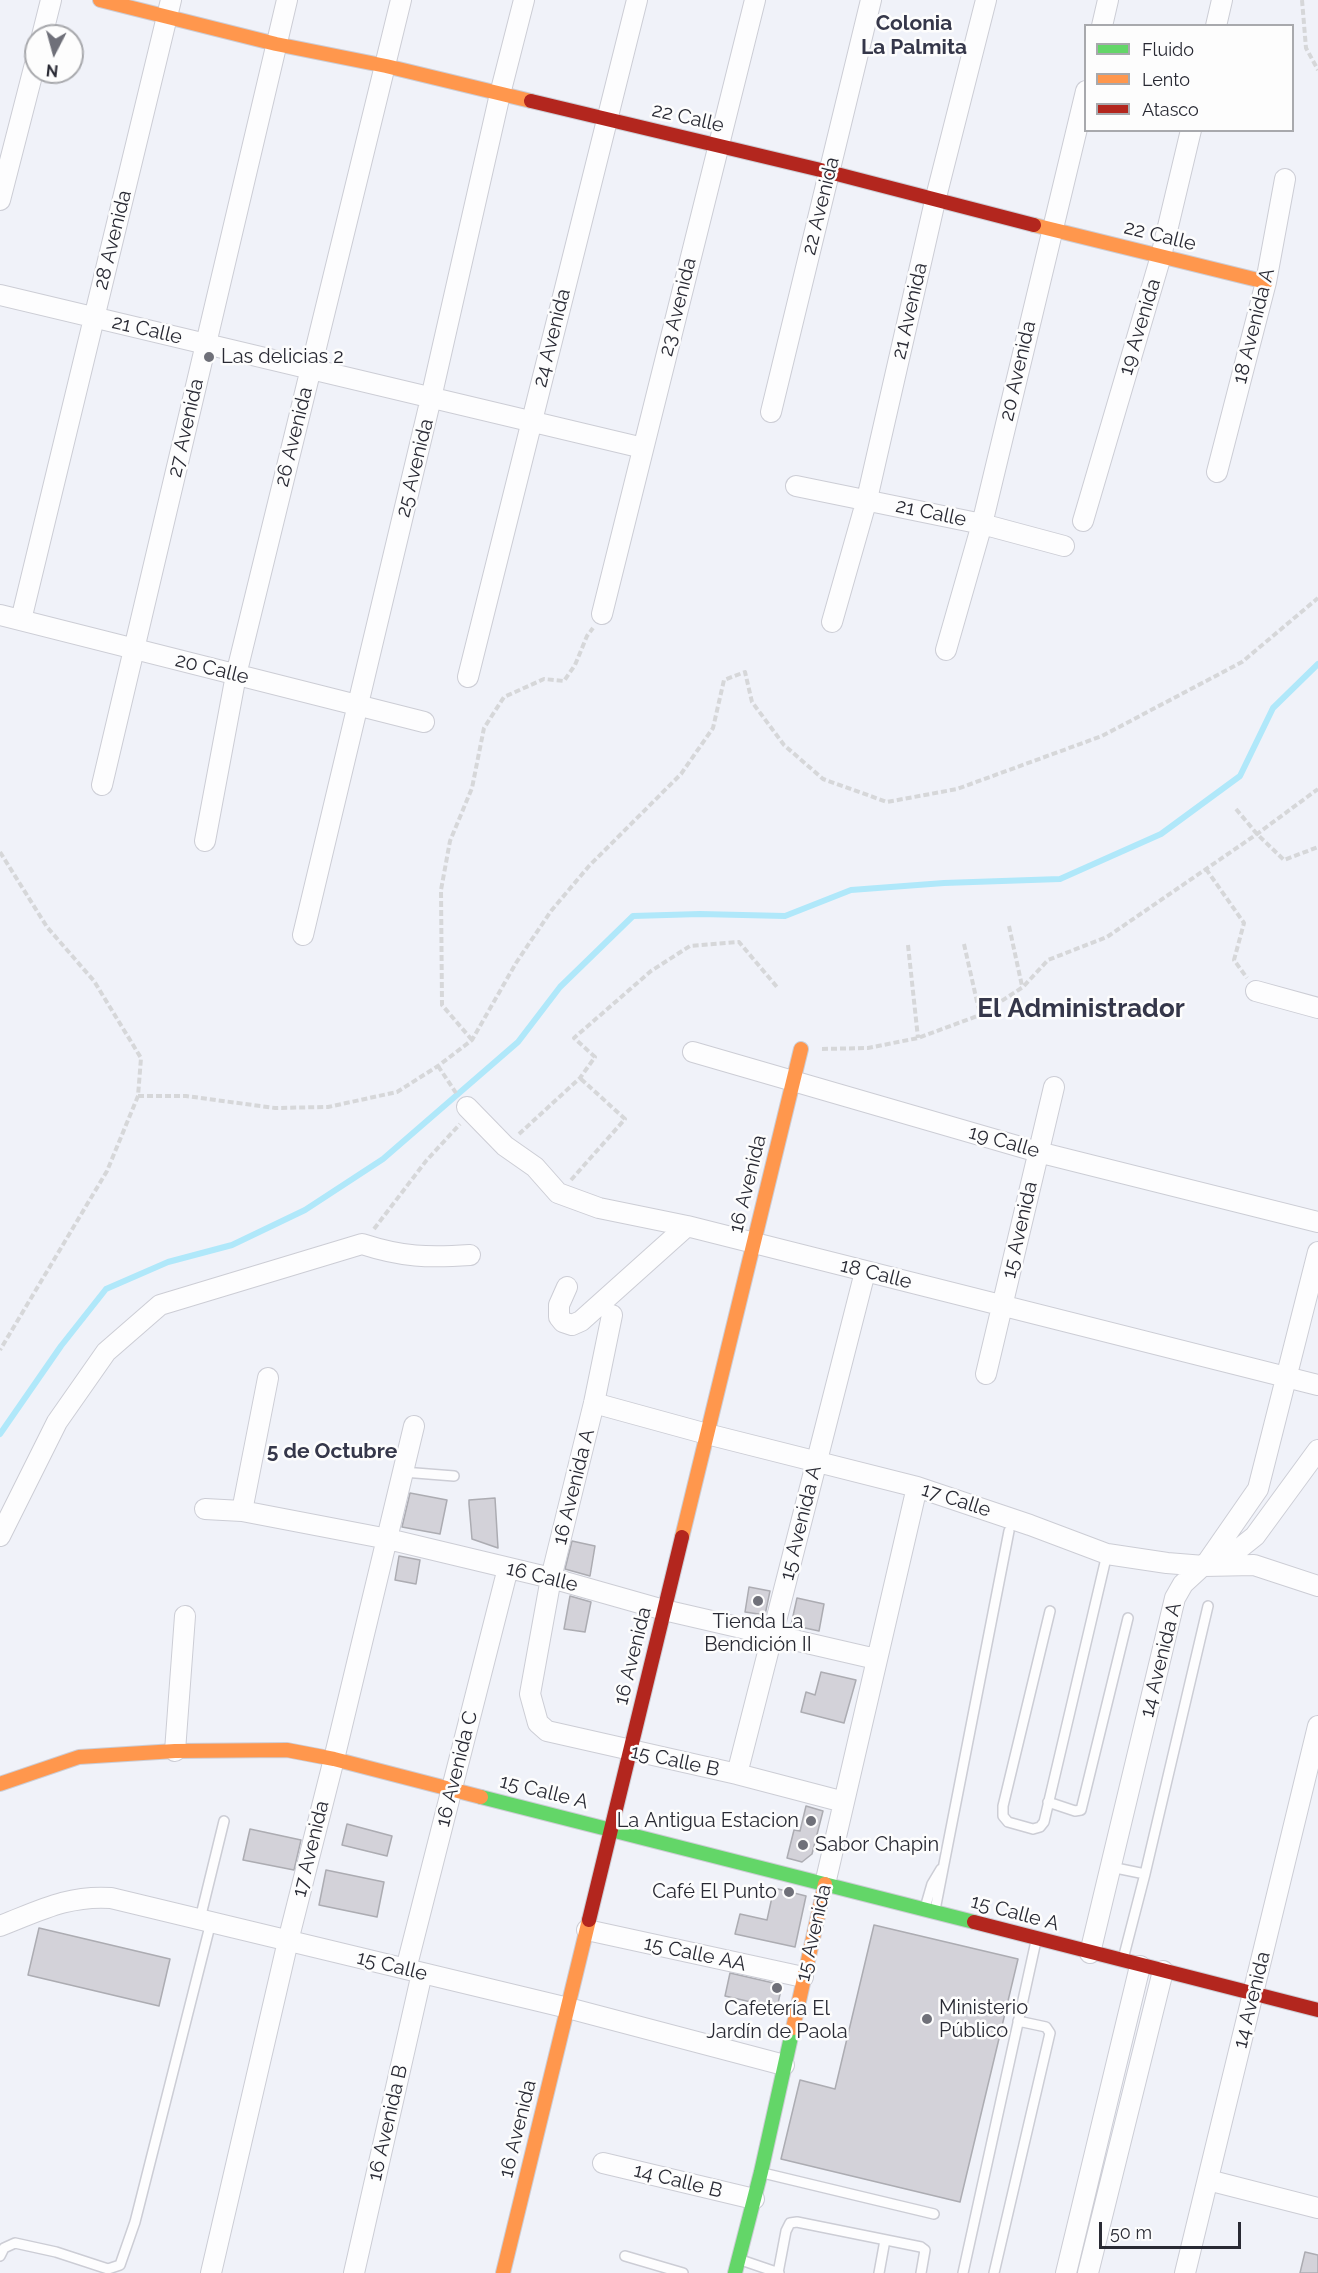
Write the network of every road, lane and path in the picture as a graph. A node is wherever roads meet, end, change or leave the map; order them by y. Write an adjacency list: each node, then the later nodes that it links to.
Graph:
1 (51, 0): 14 (street)
2 (100, 0): 13 (street, 22 Calle)
3 (287, 0): 17 (street, 27 Avenida)
4 (401, 0): 18 (street, 26 Avenida)
5 (524, 0): 21 (street, 25 Avenida)
6 (637, 0): 23 (street, 24 Avenida)
7 (755, 0): 25 (street, 23 Avenida)
8 (871, 0): 26 (street, 22 Avenida)
9 (986, 0): 29 (street, 21 Avenida)
10 (1108, 0): 15 (street)
11 (1222, 0): 16 (street)
12 (1302, 0): 19 (path)
13 (169, 8): 17 (street, 22 Calle); 34 (street, 28 Avenida)
14 (45, 24)
15 (1102, 24)
16 (1216, 24)
17 (276, 44): 18 (street, 22 Calle); 35 (street, 27 Avenida)
18 (386, 66): 21 (street, 22 Calle); 36 (street, 26 Avenida)
19 (1318, 70)
20 (30, 84): 28 (street)
21 (500, 94): 23 (street, 22 Calle); 37 (street, 25 Avenida)
22 (1084, 99): 30 (street, 20 Avenida)
23 (608, 119): 25 (street, 22 Calle); 39 (street, 24 Avenida)
24 (1191, 132): 31 (street, 19 Avenida)
25 (719, 145): 26 (street, 22 Calle); 40 (street, 23 Avenida)
26 (829, 172): 29 (street, 22 Calle); 38 (street, 22 Avenida)
27 (1285, 179): 32 (street, 18 Avenida A)
28 (0, 200)
29 (935, 201): 30 (street, 22 Calle); 43 (street, 21 Avenida)
30 (1051, 229): 31 (street, 22 Calle); 45 (street, 20 Avenida)
31 (1161, 256): 32 (street, 22 Calle); 44 (street, 19 Avenida)
32 (1266, 282): 41 (street, 18 Avenida A)
33 (0, 295): 34 (street, 21 Calle)
34 (94, 318): 35 (street, 21 Calle); 50 (street, 28 Avenida)
35 (206, 344): 36 (street, 21 Calle); 52 (street, 27 Avenida)
36 (311, 369): 37 (street, 21 Calle); 54 (street, 26 Avenida)
37 (432, 398): 39 (street, 21 Calle); 56 (street, 25 Avenida)
38 (771, 412)
39 (532, 421): 40 (street, 21 Calle); 55 (street, 24 Avenida)
40 (643, 448): 48 (street, 23 Avenida)
41 (1217, 472)
42 (796, 486): 43 (street, 21 Calle)
43 (867, 499): 45 (street, 21 Calle); 51 (street, 21 Avenida)
44 (1083, 521)
45 (982, 524): 46 (street, 21 Calle); 53 (street, 20 Avenida)
46 (1064, 546)
47 (1318, 598): 76 (path)
48 (602, 614): 76 (path)
49 (0, 615): 50 (street, 20 Calle)
50 (21, 620): 52 (street, 20 Calle)
51 (832, 622)
52 (134, 649): 54 (street, 20 Calle); 58 (street, 27 Avenida)
53 (946, 650)
54 (236, 675): 56 (street, 20 Calle); 62 (street, 26 Avenida)
55 (468, 677)
56 (358, 705): 57 (street, 20 Calle); 67 (street, 25 Avenida)
57 (424, 722)
58 (102, 785)
59 (1318, 789): 61 (path)
60 (1236, 809): 61 (path)
61 (1257, 834): 63 (path); 65 (path)
62 (205, 841)
63 (1318, 847)
64 (0, 852): 83 (path)
65 (1206, 869): 71 (path); 72 (path)
66 (1009, 926): 71 (path)
67 (303, 935)
68 (908, 945): 75 (path)
69 (964, 945): 74 (path)
70 (777, 987): 80 (path)
71 (1023, 987): 74 (path)
72 (1256, 991): 73 (street)
73 (1318, 1008)
74 (980, 1015): 75 (path)
75 (918, 1038): 77 (path)
76 (472, 1040): 79 (path)
77 (801, 1049): 81 (street, 16 Avenida)
78 (693, 1052): 81 (street, 19 Calle)
79 (438, 1066): 83 (path); 84 (path)
80 (580, 1078): 85 (path); 87 (path)
81 (793, 1081): 86 (street, 19 Calle); 90 (street, 16 Avenida)
82 (1054, 1087): 86 (street, 15 Avenida)
83 (138, 1096): 98 (path)
84 (469, 1109): 85 (street); 91 (path)
85 (505, 1146): 87 (street)
86 (1038, 1152): 88 (street, 19 Calle); 96 (street, 15 Avenida)
87 (558, 1194): 89 (street, 18 Calle)
88 (1318, 1222)
89 (687, 1226): 90 (street, 18 Calle); 95 (street)
90 (754, 1243): 94 (street, 18 Calle); 105 (street, 16 Avenida)
91 (362, 1244): 93 (street); 114 (street)
92 (1318, 1252): 100 (street, 14 Avenida A)
93 (470, 1255)
94 (865, 1272): 96 (street, 18 Calle); 107 (street, 15 Avenida A)
95 (567, 1287)
96 (1002, 1306): 99 (street, 15 Avenida); 100 (street, 18 Calle)
97 (612, 1315): 103 (street, 16 Avenida A)
98 (0, 1350)
99 (986, 1374)
100 (1287, 1377): 102 (street, 18 Calle); 117 (street, 14 Avenida A)
101 (268, 1378): 112 (street)
102 (1318, 1385)
103 (594, 1402): 105 (street, 17 Calle); 119 (street, 16 Avenida A)
104 (414, 1426): 108 (street, 17 Avenida)
105 (707, 1434): 107 (street, 17 Calle); 122 (street, 16 Avenida)
106 (1318, 1450): 117 (street)
107 (817, 1462): 110 (street, 17 Calle); 126 (street, 15 Avenida A)
108 (403, 1472): 109 (lane); 115 (street, 17 Avenida)
109 (454, 1476)
110 (917, 1487): 116 (street, 17 Calle); 127 (street, 15 Avenida)
111 (205, 1509): 112 (street, 16 Calle)
112 (242, 1511): 115 (street, 16 Calle)
113 (1009, 1531): 144 (lane)
114 (0, 1536)
115 (388, 1539): 118 (street, 16 Calle); 132 (street, 17 Avenida)
116 (1107, 1554): 117 (street, 17 Calle); 138 (lane)
117 (1206, 1564): 120 (street, 17 Calle); 141 (street, 14 Avenida A)
118 (508, 1568): 119 (street, 16 Calle); 136 (street, 16 Avenida C)
119 (551, 1578): 122 (street, 16 Calle); 128 (street, 16 Avenida A)
120 (1318, 1586)
121 (1209, 1606): 142 (lane)
122 (664, 1610): 126 (street, 16 Calle); 131 (street, 16 Avenida)
123 (1050, 1611): 138 (lane)
124 (184, 1616): 130 (street)
125 (1128, 1618): 138 (lane)
126 (773, 1635): 127 (street, 16 Calle); 133 (street, 15 Avenida A)
127 (876, 1659): 137 (street, 15 Avenida)
128 (530, 1694): 131 (street, 15 Calle B)
129 (1318, 1726): 134 (street, 14 Avenida)
130 (175, 1751): 132 (street, 15 Calle A); 135 (street, 15 Calle A)
131 (630, 1751): 133 (street, 15 Calle B); 140 (street, 16 Avenida)
132 (334, 1759): 136 (street, 15 Calle A); 149 (street, 17 Avenida)
133 (737, 1774): 137 (street, 15 Calle B)
134 (1312, 1778): 155 (street, 14 Avenida)
135 (0, 1784)
136 (452, 1789): 140 (street, 15 Calle A); 152 (street, 16 Avenida C)
137 (844, 1802): 143 (street, 15 Avenida)
138 (1048, 1802)
139 (224, 1821): 145 (lane)
140 (611, 1830): 143 (street, 15 Calle A); 147 (street, 16 Avenida)
141 (1111, 1867): 142 (lane); 150 (street, 14 Avenida A)
142 (1145, 1874): 151 (lane)
143 (825, 1884): 144 (street, 15 Calle A); 154 (street, 15 Avenida)
144 (930, 1911): 148 (street, 15 Calle A)
145 (206, 1921): 146 (street, 15 Calle); 149 (street, 15 Calle); 167 (lane)
146 (0, 1926)
147 (587, 1930): 154 (street, 15 Calle AA); 156 (street, 16 Avenida)
148 (1036, 1939): 150 (street, 15 Calle A); 158 (lane)
149 (288, 1941): 152 (street, 15 Calle); 170 (street, 17 Avenida)
150 (1090, 1953): 151 (street, 15 Calle A)
151 (1131, 1964): 153 (street, 15 Calle A); 180 (street)
152 (414, 1971): 156 (street, 15 Calle); 171 (street, 16 Avenida B)
153 (1163, 1971): 155 (street, 15 Calle A); 181 (street)
154 (803, 1977): 159 (street, 15 Avenida)
155 (1253, 1994): 157 (street, 15 Calle A); 162 (street, 14 Avenida)
156 (568, 2008): 159 (street, 15 Calle); 172 (street, 16 Avenida)
157 (1318, 2010)
158 (1018, 2021): 178 (lane); 179 (lane)
159 (784, 2065): 161 (street, 15 Avenida)
160 (603, 2163): 163 (street, 14 Calle B)
161 (760, 2172): 163 (street, 15 Avenida); 165 (lane)
162 (1208, 2180): 164 (street); 182 (street, 14 Avenida)
163 (754, 2199): 169 (street, 15 Avenida)
164 (1318, 2208)
165 (934, 2214)
166 (885, 2240): 175 (lane); 176 (lane); 177 (lane)
167 (0, 2256)
168 (625, 2256): 173 (lane)
169 (739, 2259): 174 (street, 15 Avenida); 175 (lane)
170 (211, 2273)
171 (354, 2273)
172 (503, 2273)
173 (683, 2273)
174 (735, 2273)
175 (778, 2273)
176 (879, 2273)
177 (921, 2273)
178 (963, 2273)
179 (994, 2273)
180 (1066, 2273)
181 (1088, 2273)
182 (1185, 2273)

